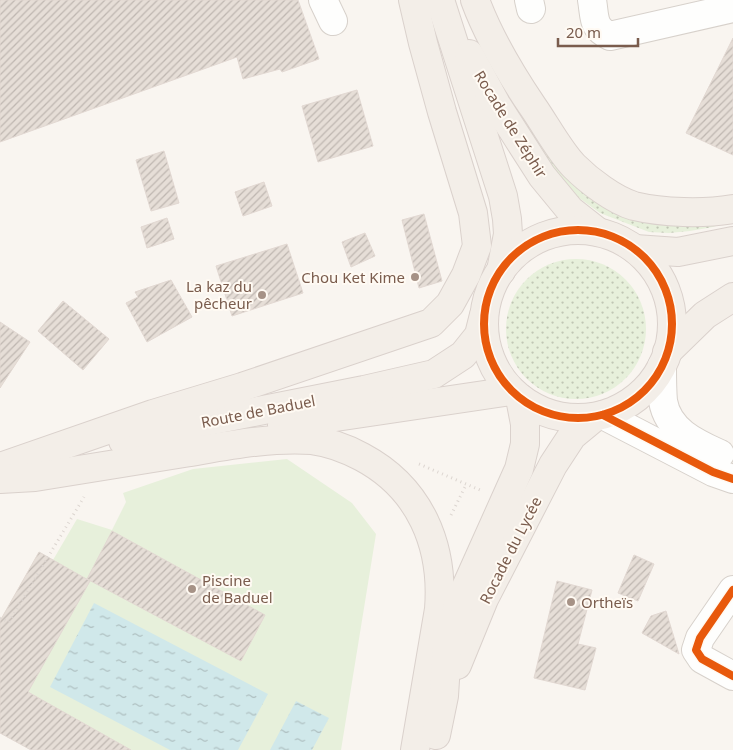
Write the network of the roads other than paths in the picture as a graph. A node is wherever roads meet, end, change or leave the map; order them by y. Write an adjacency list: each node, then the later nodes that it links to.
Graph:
1 (413, 0): 17 (main road)
2 (475, 0): 6 (main road)
3 (592, 0): 5 (street)
4 (440, 1): 7 (main road, Rocade de Zéphir); 10 (main road, Rocade de Zéphir)
5 (733, 8)
6 (733, 209)
7 (598, 232): 9 (main road); 10 (main road)
8 (733, 241): 9 (main road)
9 (635, 249): 13 (main road)
10 (501, 271): 12 (main road)
11 (733, 297): 13 (main road)
12 (486, 311): 14 (main road); 18 (main road, Route de Baduel)
13 (665, 359): 15 (main road); 16 (street)
14 (516, 394): 15 (main road); 18 (main road, Route de Baduel); 23 (main road, Rocade du Lycée)
15 (599, 416): 20 (street); 23 (main road, Rocade du Lycée)
16 (733, 460)
17 (0, 467)
18 (0, 472)
19 (0, 478): 24 (main road)
20 (733, 479)
21 (733, 590): 22 (street)
22 (733, 676)
23 (444, 696): 25 (main road, Rocade du Lycée)
24 (415, 750)
25 (434, 750)

